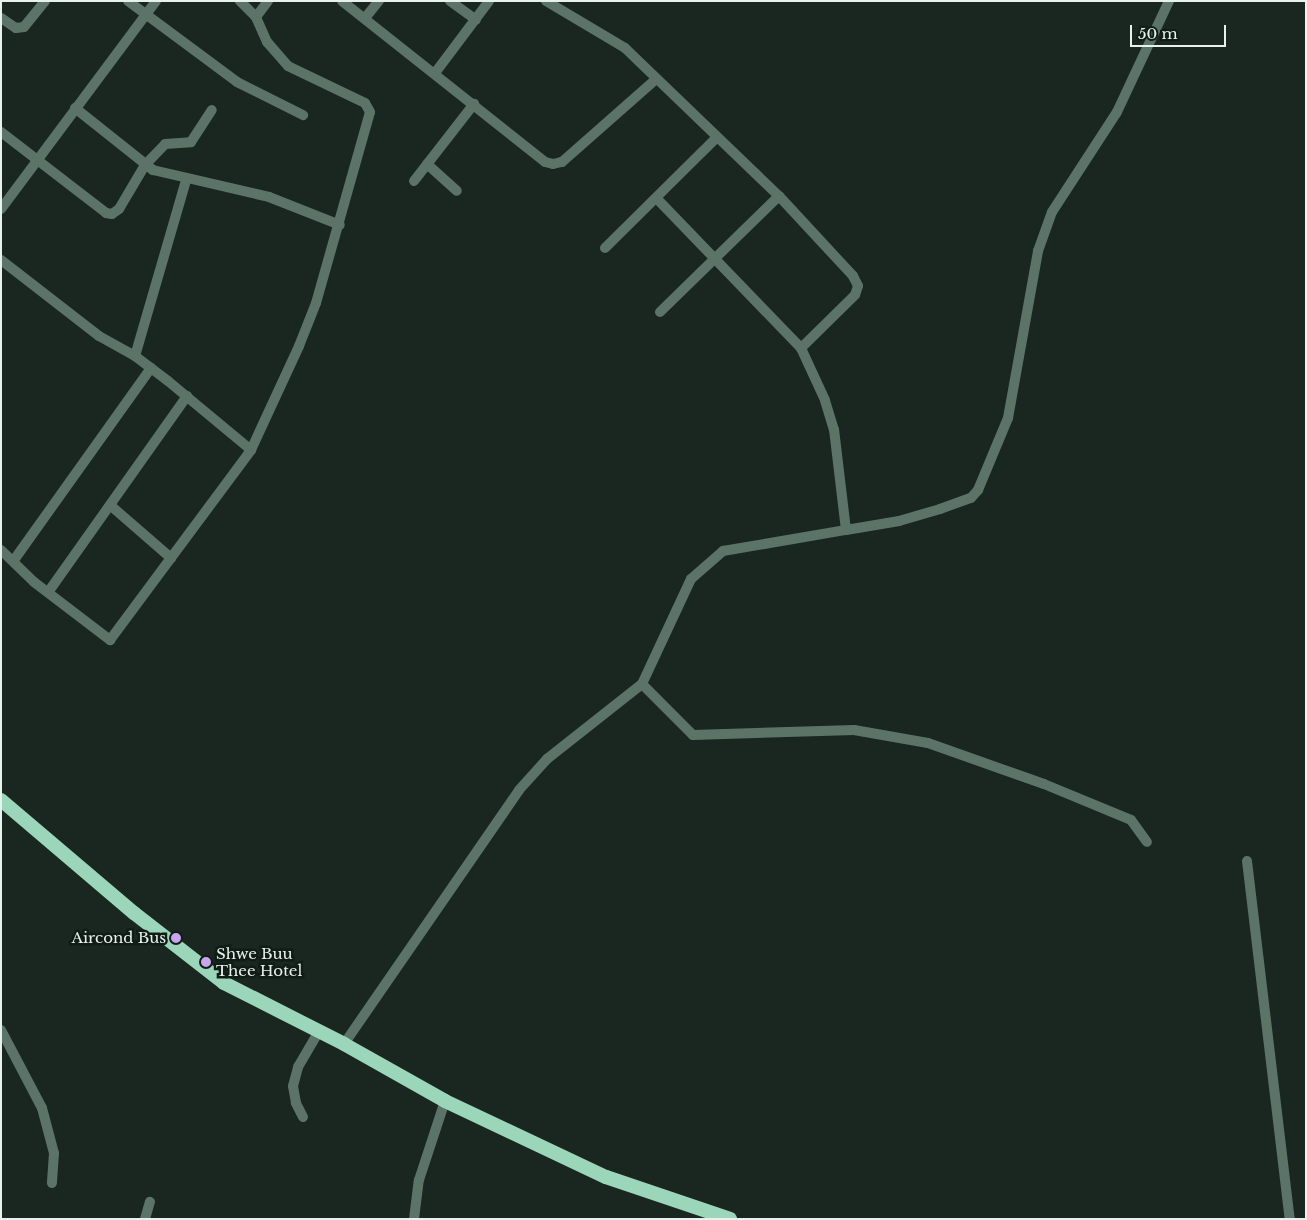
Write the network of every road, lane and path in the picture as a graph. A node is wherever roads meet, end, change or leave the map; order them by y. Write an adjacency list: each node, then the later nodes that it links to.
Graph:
1 (45, 1): 14 (street)
2 (128, 1): 12 (street)
3 (156, 1): 12 (street)
4 (240, 1): 13 (street)
5 (268, 1): 13 (street)
6 (342, 1): 15 (street)
7 (379, 1): 15 (street)
8 (450, 1): 16 (street)
9 (489, 1): 16 (street)
10 (546, 1): 18 (street)
11 (1169, 1): 45 (street)
12 (146, 15): 20 (street); 22 (street)
13 (256, 17): 34 (street)
14 (1, 18)
15 (366, 18): 17 (street)
16 (476, 20): 17 (street)
17 (435, 73): 19 (street)
18 (655, 80): 19 (street); 24 (street)
19 (474, 104): 26 (street)
20 (75, 108): 25 (street); 27 (street)
21 (212, 110): 27 (street)
22 (303, 115)
23 (1, 132): 25 (street)
24 (716, 138): 31 (street); 32 (street)
25 (39, 162): 27 (street); 33 (street)
26 (427, 164): 29 (street); 30 (street)
27 (145, 165): 28 (street)
28 (186, 180): 34 (street); 40 (street)
29 (414, 181)
30 (457, 190)
31 (780, 196): 36 (street); 39 (street)
32 (657, 199): 35 (street); 36 (street)
33 (1, 209)
34 (340, 225): 43 (street)
35 (605, 248)
36 (716, 259): 38 (street); 39 (street)
37 (1, 260): 40 (street)
38 (660, 312)
39 (801, 348): 45 (street)
40 (135, 356): 41 (street)
41 (151, 368): 42 (street); 48 (street)
42 (187, 396): 43 (street); 44 (street)
43 (251, 450): 47 (street)
44 (110, 505): 47 (street); 49 (street)
45 (846, 530): 50 (street)
46 (1, 550): 48 (street)
47 (172, 558): 49 (street)
48 (14, 560): 49 (street)
49 (49, 591)
50 (642, 684): 52 (street); 56 (street)
51 (1, 800): 55 (highway)
52 (1147, 842)
53 (1247, 861): 64 (street)
54 (1, 1030): 59 (street)
55 (319, 1032): 56 (highway); 58 (street)
56 (344, 1044): 57 (highway)
57 (445, 1101): 62 (street); 63 (highway)
58 (303, 1117)
59 (52, 1183)
60 (150, 1202): 61 (street)
61 (145, 1219)
62 (414, 1219)
63 (730, 1219)
64 (1290, 1219)

